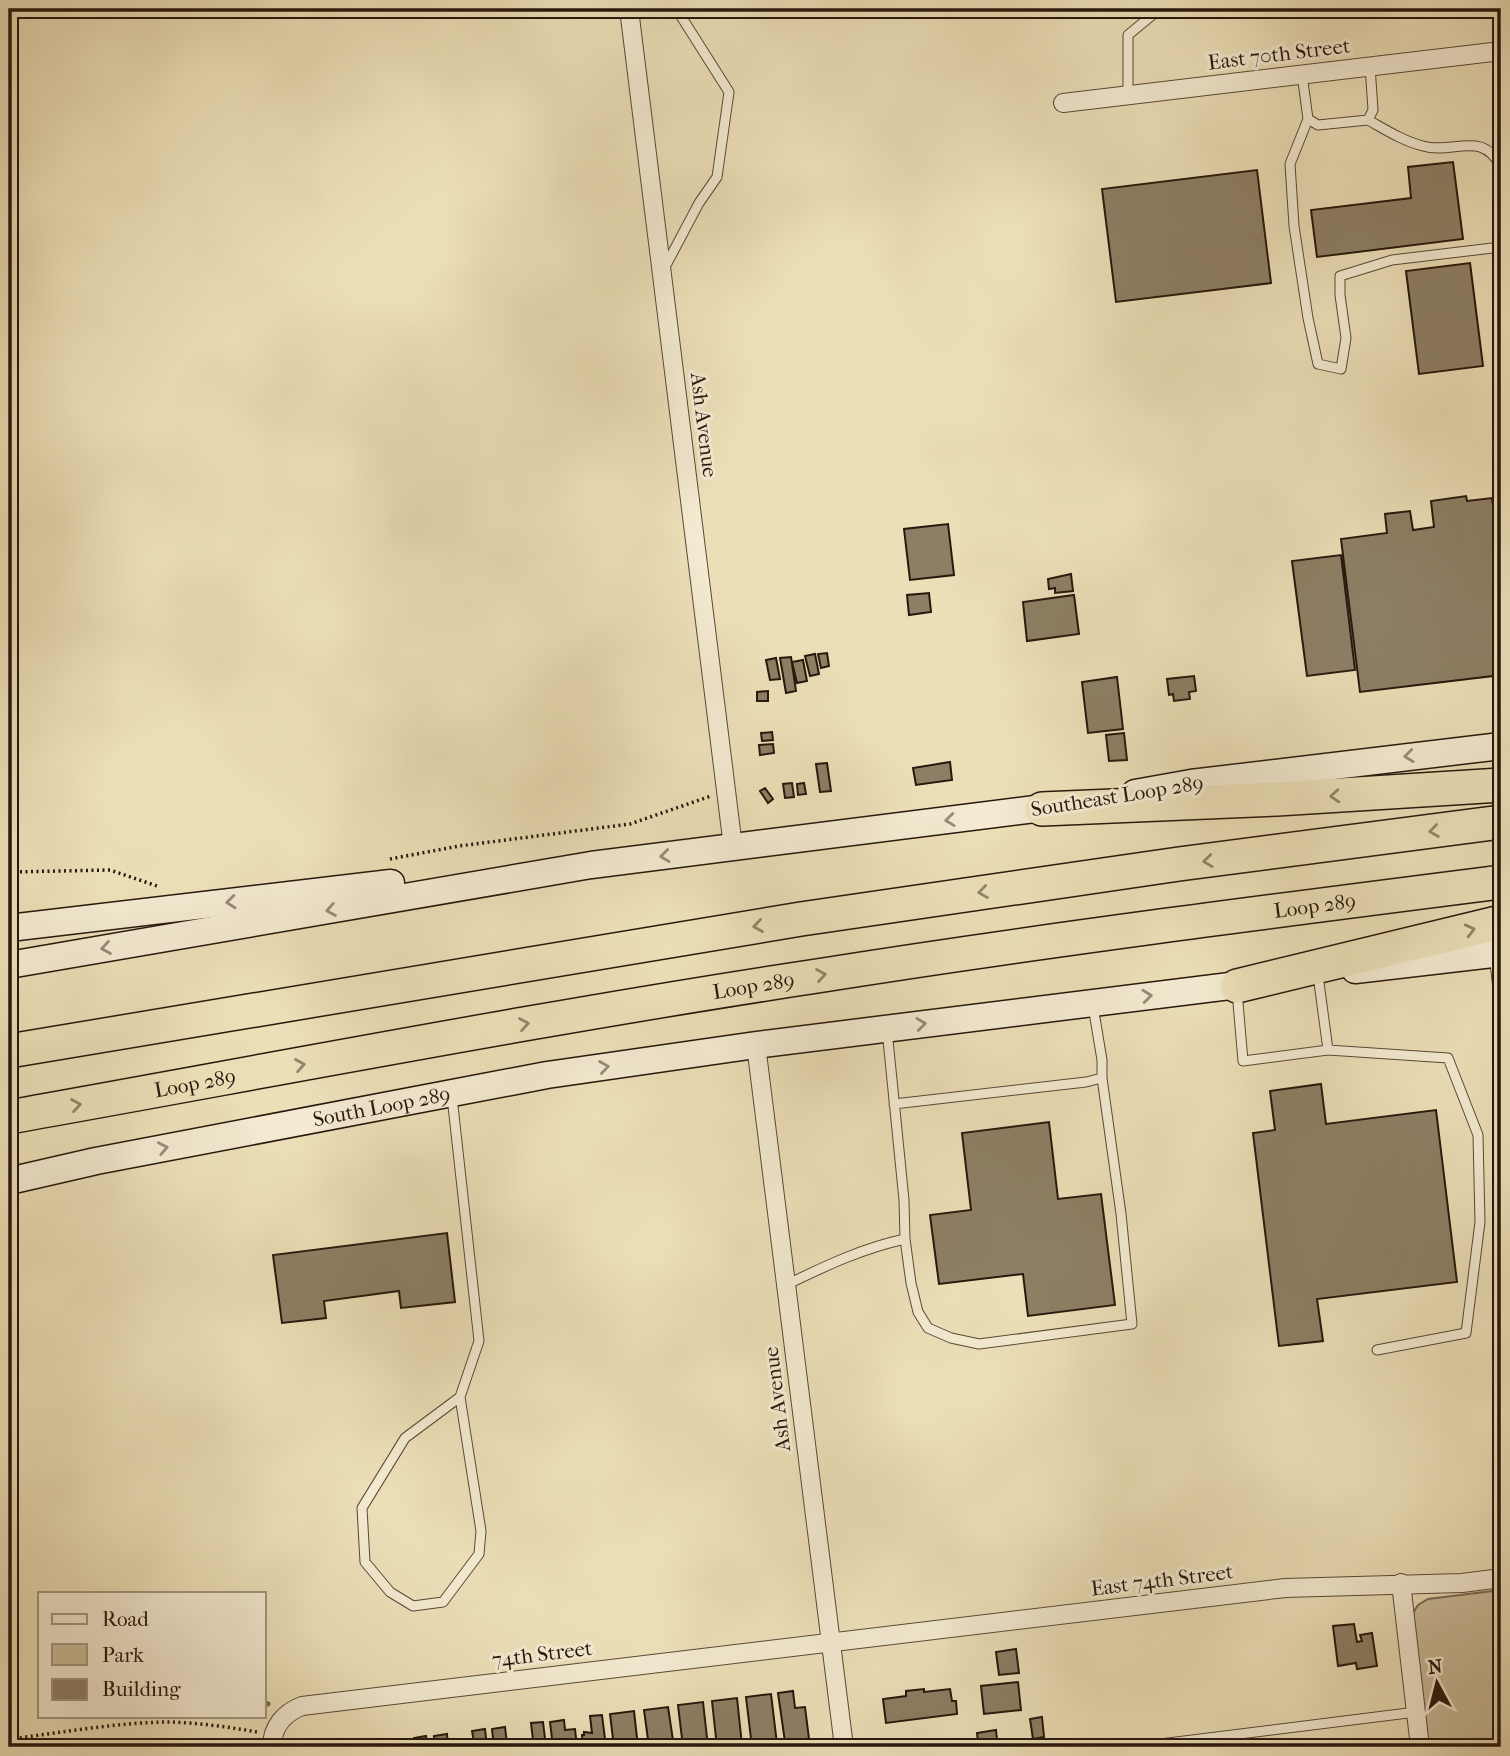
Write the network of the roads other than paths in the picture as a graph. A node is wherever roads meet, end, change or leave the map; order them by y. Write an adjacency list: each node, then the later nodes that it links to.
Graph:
1 (629, 9): 13 (street, Ash Avenue)
2 (1156, 9): 7 (lane)
3 (679, 13): 13 (lane)
4 (1501, 51): 5 (street, East 70th Street)
5 (1370, 66): 6 (street, East 70th Street); 10 (lane)
6 (1302, 74): 7 (street, East 70th Street); 9 (lane)
7 (1128, 95): 8 (street, East 70th Street)
8 (1062, 103)
9 (1308, 119): 10 (lane); 12 (lane)
10 (1368, 120): 11 (lane)
11 (1501, 167)
12 (1501, 247)
13 (662, 273): 18 (street, Ash Avenue)
14 (1501, 746): 16 (main road, Southeast Loop 289, one-way to 16)
15 (1501, 785): 16 (highway, one-way to 16)
16 (1042, 809): 18 (main road, Southeast Loop 289, one-way to 18)
17 (1501, 822): 31 (highway, one-way to 31)
18 (733, 847): 19 (main road, one-way to 19)
19 (591, 865): 21 (main road, one-way to 21); 23 (main road, one-way to 23)
20 (1501, 882): 35 (highway, Loop 289, one-way to 20)
21 (9, 928)
22 (1499, 943): 24 (main road); 25 (highway, one-way to 22); 27 (lane)
23 (9, 965)
24 (1318, 975): 25 (main road); 30 (lane)
25 (1237, 986): 26 (main road, one-way to 25); 30 (lane)
26 (1093, 1002): 28 (main road, one-way to 26); 32 (lane)
27 (1501, 1013)
28 (887, 1029): 29 (main road); 34 (lane)
29 (756, 1045): 33 (main road, South Loop 289, one-way to 29); 40 (street, Ash Avenue)
30 (1328, 1050): 41 (lane)
31 (9, 1051)
32 (1102, 1078): 34 (lane); 39 (lane)
33 (452, 1095): 36 (main road, South Loop 289, one-way to 33); 42 (lane)
34 (894, 1104): 39 (lane)
35 (9, 1117)
36 (96, 1161): 37 (main road, South Loop 289); 38 (main road)
37 (9, 1181)
38 (9, 1187)
39 (905, 1239): 40 (lane)
40 (786, 1285): 45 (street, Ash Avenue)
41 (1377, 1350)
42 (460, 1397): 42 (lane)
43 (1501, 1578): 44 (street, East 74th Street)
44 (1401, 1583): 45 (street, East 74th Street); 46 (street)
45 (830, 1643): 47 (street, 74th Street); 48 (street, Ash Avenue)
46 (1416, 1712): 49 (lane); 50 (street)
47 (272, 1741)
48 (844, 1747)
49 (1136, 1747)
50 (1420, 1747)

